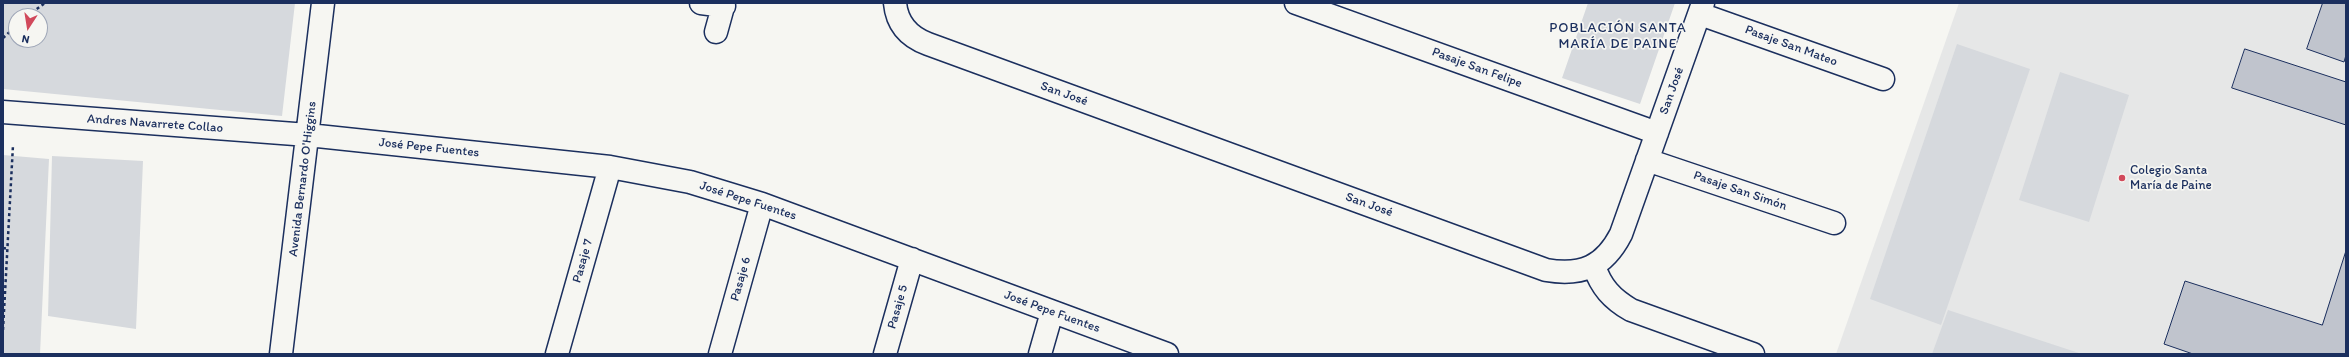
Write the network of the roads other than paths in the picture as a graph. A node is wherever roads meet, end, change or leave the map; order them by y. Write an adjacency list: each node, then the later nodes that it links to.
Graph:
1 (322, 3): 11 (street, Avenida Bernardo O'Higgins)
2 (701, 3): 5 (street)
3 (896, 3): 17 (street, San José)
4 (1296, 3): 10 (street, Pasaje San Felipe)
5 (724, 4): 7 (street)
6 (1701, 8): 8 (street, Pasaje San Mateo); 10 (street, San José)
7 (716, 32)
8 (1883, 79)
9 (3, 112): 11 (street, Andres Navarrete Collao)
10 (1657, 133): 12 (street, San José)
11 (308, 135): 13 (street, José Pepe Fuentes); 19 (street, Avenida Bernardo O'Higgins)
12 (1647, 160): 15 (street, Pasaje San Simón); 17 (street, San José)
13 (610, 168): 14 (street, José Pepe Fuentes); 20 (street, Pasaje 7)
14 (762, 204): 16 (street, José Pepe Fuentes); 21 (street, Pasaje 6)
15 (1834, 223)
16 (912, 259): 18 (street, José Pepe Fuentes); 22 (street, Pasaje 5)
17 (1594, 266): 25 (street)
18 (1052, 312): 23 (street); 24 (street, José Pepe Fuentes)
19 (281, 354)
20 (557, 354)
21 (720, 354)
22 (885, 354)
23 (1040, 354)
24 (1167, 354)
25 (1753, 354)

